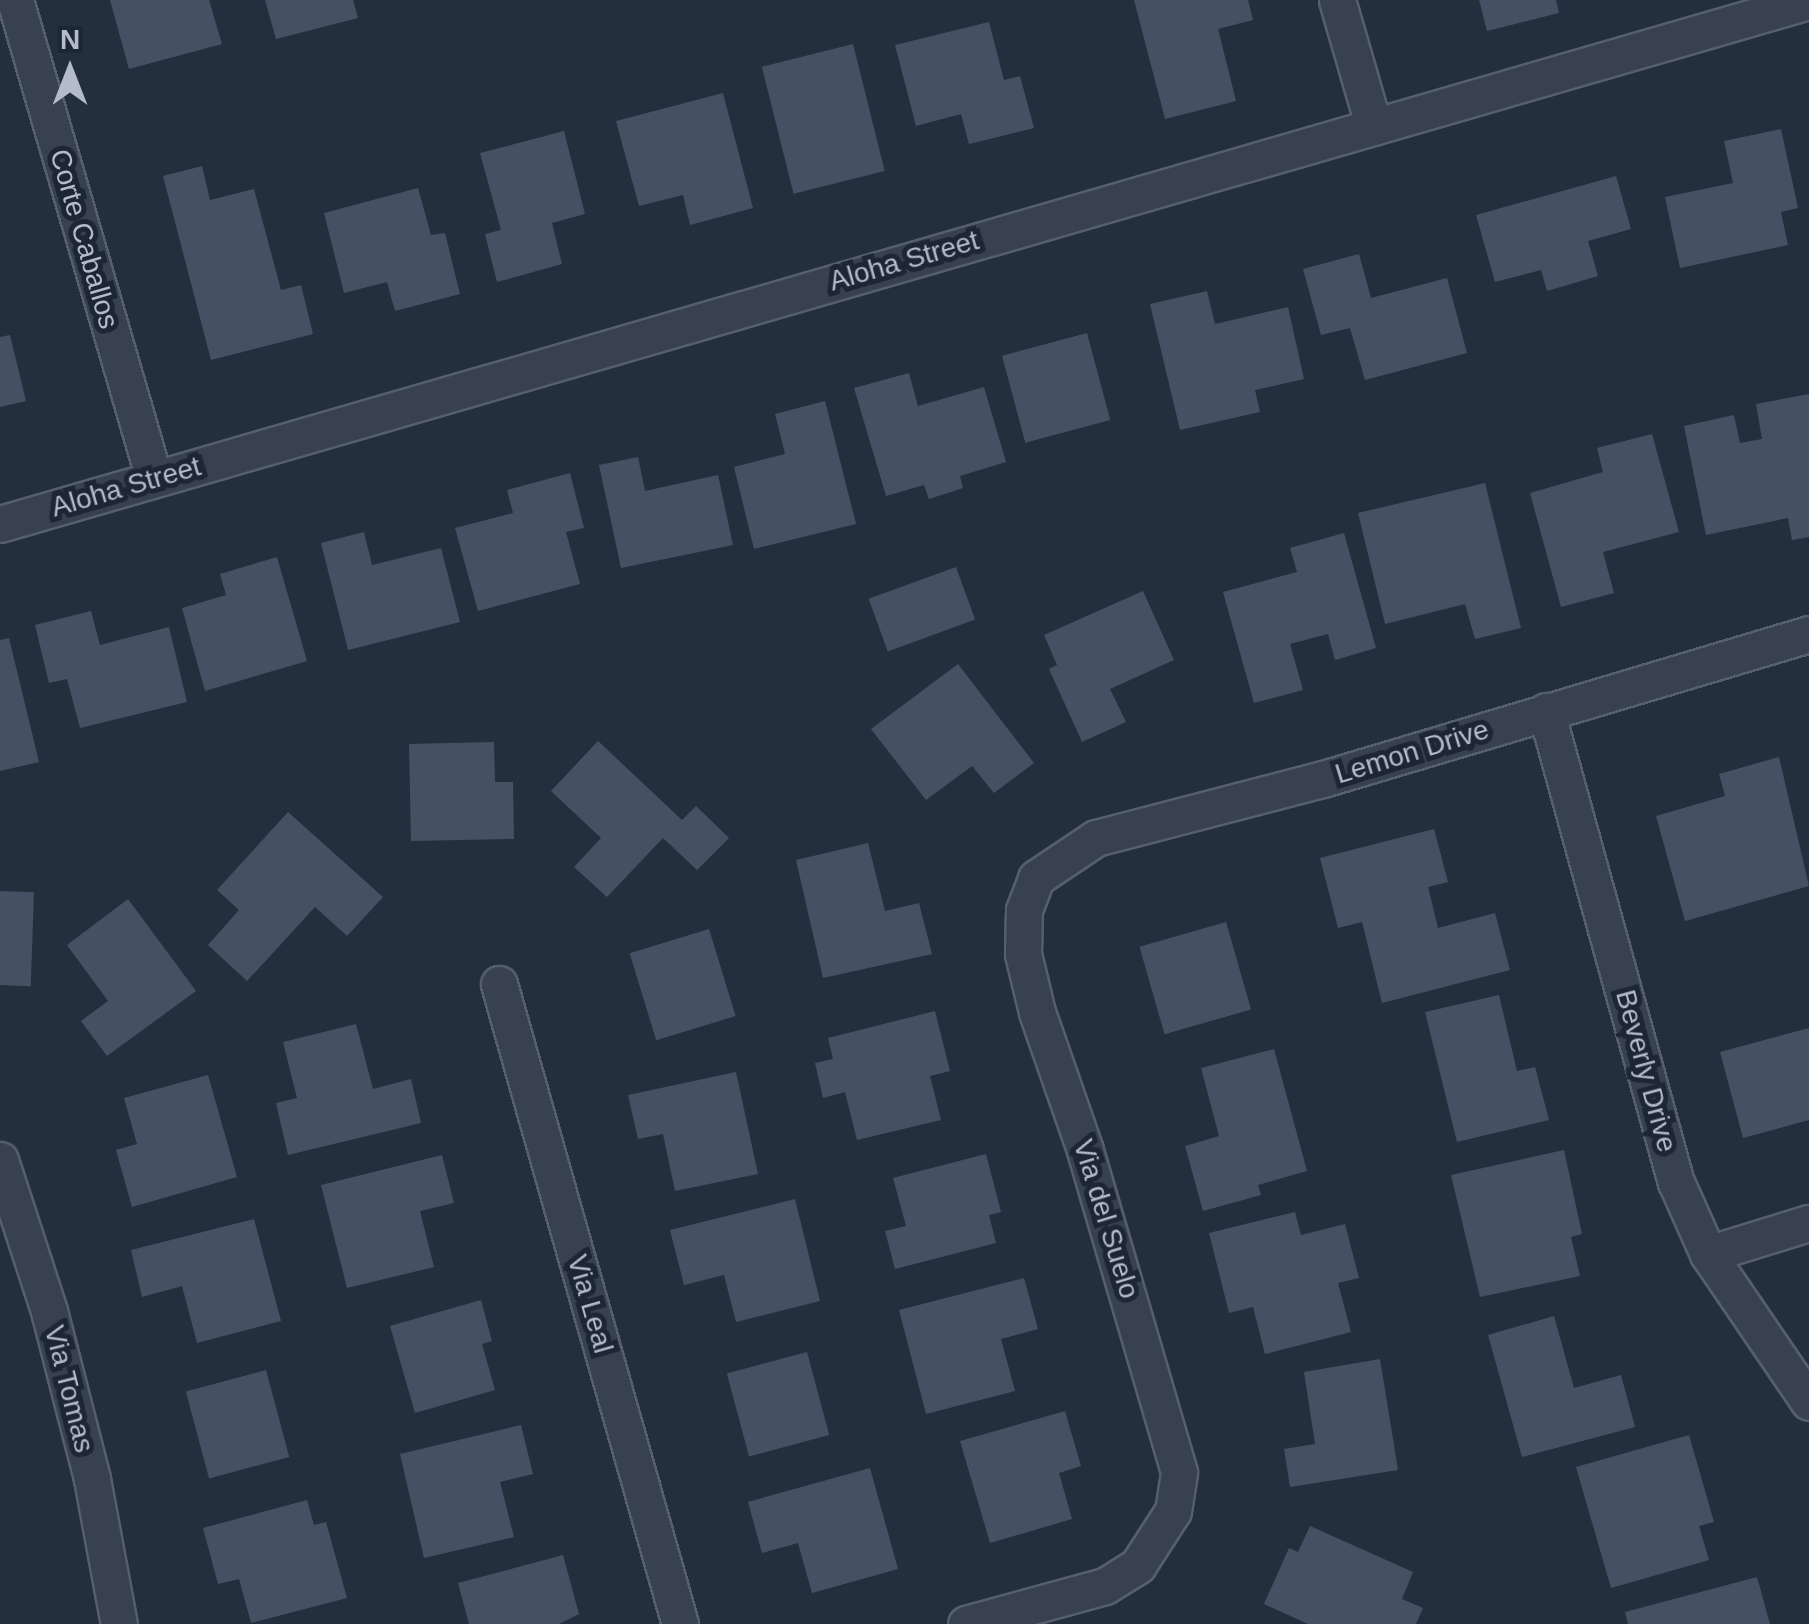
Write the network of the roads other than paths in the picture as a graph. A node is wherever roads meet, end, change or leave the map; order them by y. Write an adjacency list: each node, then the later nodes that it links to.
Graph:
1 (15, 0): 5 (street, Corte Caballos)
2 (1337, 0): 4 (street)
3 (1809, 1): 4 (street, Aloha Street)
4 (1374, 127): 5 (street, Aloha Street)
5 (154, 479): 6 (street, Aloha Street)
6 (0, 524)
7 (1809, 634): 8 (street, Lemon Drive)
8 (1546, 711): 9 (street, Lemon Drive); 13 (street, Beverly Drive)
9 (1030, 891): 17 (street, Via del Suelo)
10 (499, 984): 16 (street, Via Leal)
11 (0, 1160): 15 (street, Via Tomas)
12 (1809, 1224): 13 (street)
13 (1708, 1254): 14 (street, Beverly Drive)
14 (1809, 1402)
15 (119, 1624)
16 (680, 1624)
17 (966, 1624)

